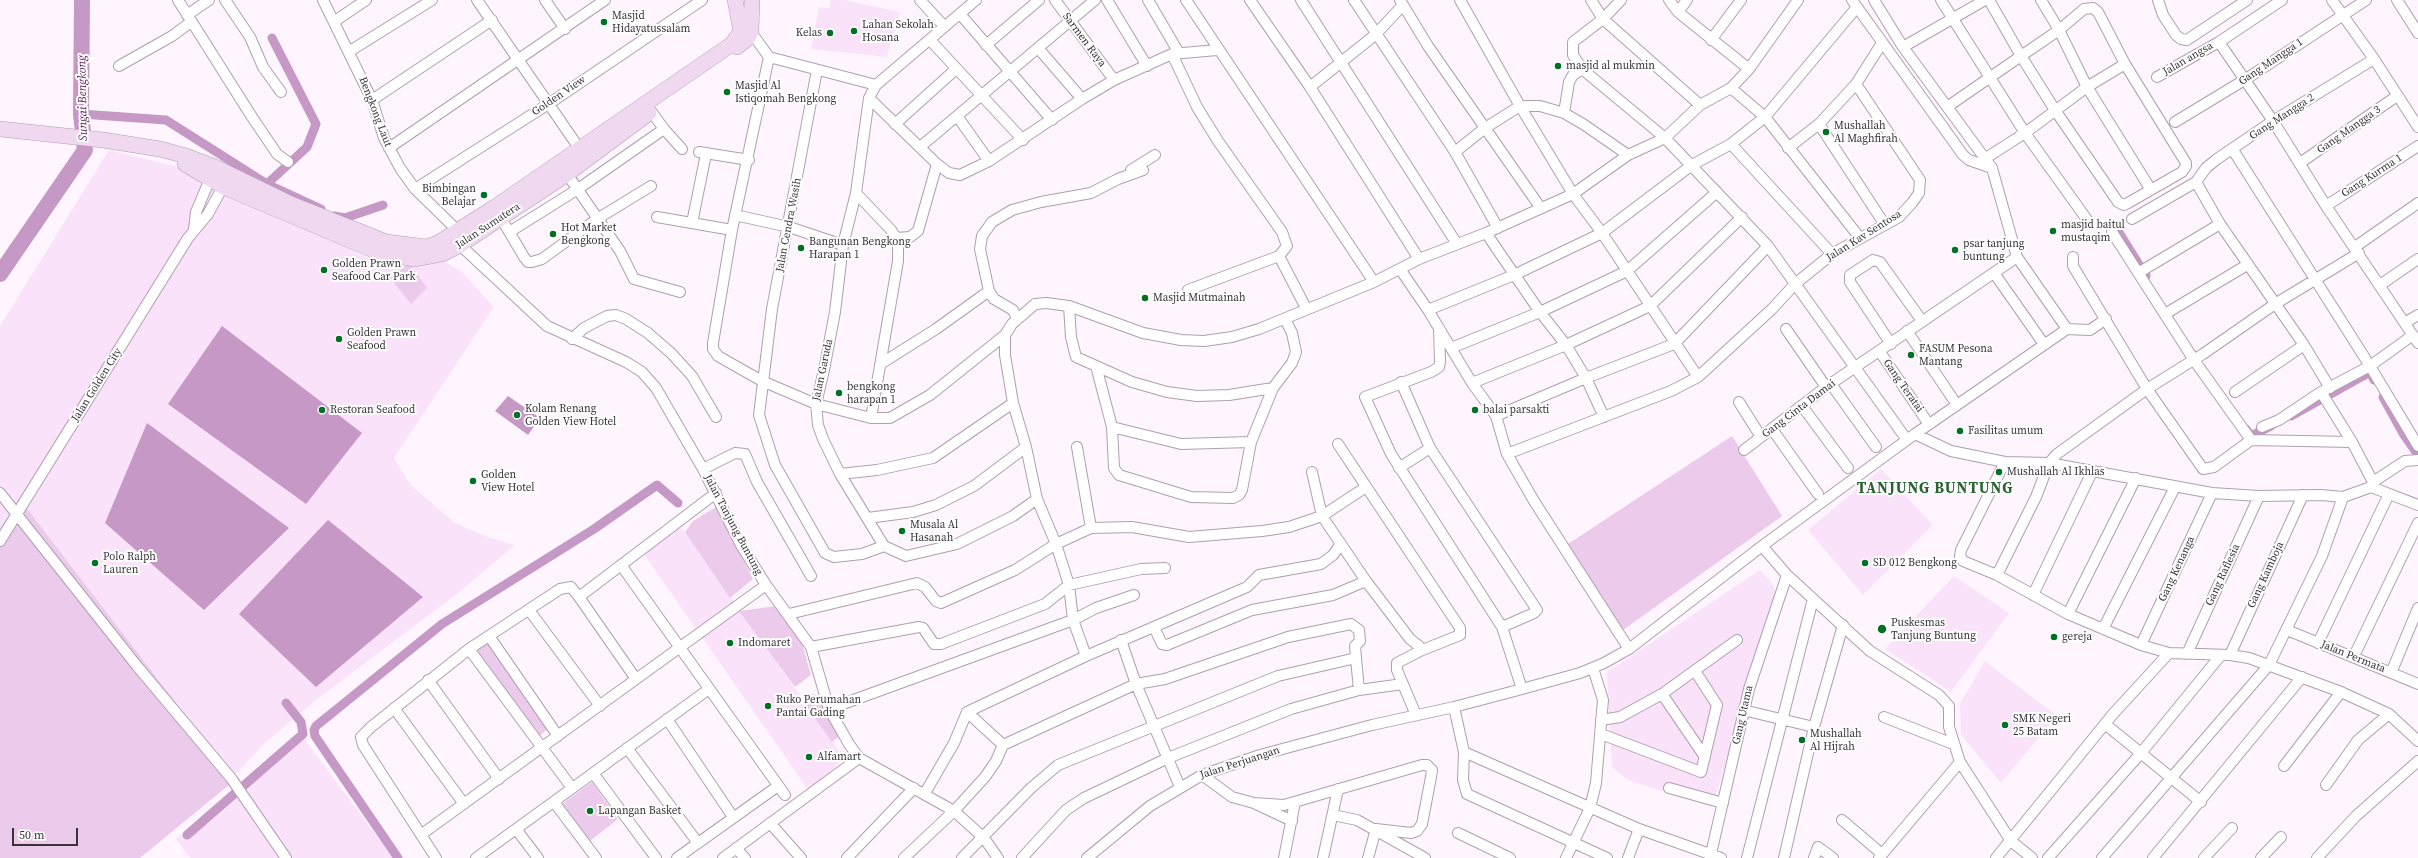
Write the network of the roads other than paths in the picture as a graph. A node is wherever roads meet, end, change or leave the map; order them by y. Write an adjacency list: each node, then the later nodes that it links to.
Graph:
1 (178, 0): 47 (street)
2 (209, 0): 47 (street)
3 (225, 0): 91 (street)
4 (323, 0): 51 (street, Bengkong Laut)
5 (366, 0): 51 (street)
6 (431, 0): 67 (street)
7 (477, 0): 50 (street)
8 (545, 0): 54 (street)
9 (604, 0): 54 (street)
10 (702, 0): 97 (street, Golden View)
11 (735, 0): 101 (main road, Jalan Sumatera)
12 (752, 0): 56 (main road)
13 (920, 0): 53 (street)
14 (976, 0): 45 (street)
15 (1039, 0): 63 (street)
16 (1054, 0): 52 (street, Sarmen Raya)
17 (1095, 0): 52 (street)
18 (1107, 0): 76 (street)
19 (1148, 0): 68 (street)
20 (1186, 0): 66 (street)
21 (1250, 0): 88 (street)
22 (1301, 0): 73 (street)
23 (1354, 0): 58 (street)
24 (1460, 0): 99 (street)
25 (1591, 0): 49 (street)
26 (1621, 0): 49 (street)
27 (1669, 0): 44 (street)
28 (1688, 0): 44 (street)
29 (1741, 0): 60 (street)
30 (1798, 0): 79 (street)
31 (1874, 0): 64 (street)
32 (1941, 0): 48 (street)
33 (1984, 0): 48 (street)
34 (1989, 0): 69 (street)
35 (2041, 0): 55 (street)
36 (2158, 0): 37 (street)
37 (2247, 0)
38 (2282, 0): 61 (street, Jalan angsa)
39 (2332, 0): 46 (street)
40 (2366, 0): 46 (street, Gang Mangga 1)
41 (2397, 0): 57 (street)
42 (1402, 2): 58 (street); 112 (street)
43 (1854, 4): 62 (street); 105 (street)
44 (1678, 12): 60 (street)
45 (960, 14): 53 (street); 63 (street)
46 (2342, 14): 72 (street); 84 (street, Gang Mangga 1)
47 (189, 18): 75 (street); 132 (street)
48 (1952, 18): 64 (street); 83 (street)
49 (1603, 19): 78 (street); 98 (street)
50 (492, 20): 71 (street); 96 (street)
51 (335, 21): 67 (street, Bengkong Laut)
52 (1071, 22): 65 (street); 85 (street, Sarmen Raya)
53 (944, 26): 59 (street)
54 (565, 29): 71 (street)
55 (2059, 30): 69 (street); 74 (street); 89 (street)
56 (751, 32): 70 (street); 101 (main road, Jalan Sumatera)
57 (2418, 33)
58 (1375, 35): 73 (street); 126 (street)
59 (930, 40): 77 (street); 87 (street)
60 (1711, 40): 79 (street)
61 (2219, 42): 82 (street, Jalan angsa); 84 (street)
62 (1882, 43): 86 (street); 136 (street)
63 (986, 45): 81 (street)
64 (1903, 47): 100 (street)
65 (1038, 48): 81 (street); 95 (street)
66 (1217, 50): 68 (street); 190 (street)
67 (350, 51): 96 (street, Bengkong Laut)
68 (1176, 54): 76 (street); 178 (street)
69 (2021, 56): 83 (street); 102 (street)
70 (769, 57): 80 (street); 130 (street)
71 (519, 59): 97 (street); 121 (street)
72 (2374, 59): 93 (street); 107 (street, Gang Mangga 2)
73 (1342, 64): 88 (street); 173 (street)
74 (2125, 64): 89 (street); 145 (street)
75 (119, 66)
76 (1147, 66): 85 (street)
77 (956, 69): 92 (street); 109 (street)
78 (1582, 69): 103 (street); 116 (street)
79 (1749, 69): 90 (street)
80 (817, 70): 87 (street); 162 (street, Jalan Cendra Wasih)
81 (1008, 72): 92 (street); 106 (street)
82 (2157, 77)
83 (1989, 78): 100 (street); 115 (street)
84 (2246, 79): 107 (street); 108 (street, Gang Mangga 1)
85 (1114, 80): 95 (street)
86 (1856, 84): 110 (street); 160 (street, Jalan Kav Sentosa)
87 (876, 85): 94 (street, Jalan Garuda)
88 (1310, 87): 181 (street)
89 (2086, 87): 102 (street); 145 (street)
90 (1730, 88): 98 (street); 105 (street)
91 (281, 92)
92 (981, 96): 104 (street); 117 (street)
93 (2397, 96): 111 (street); 133 (street, Gang Mangga 3)
94 (869, 98): 109 (street); 147 (street, Jalan Garuda)
95 (1082, 99): 106 (street)
96 (372, 100): 121 (street, Bengkong Laut)
97 (550, 103): 122 (street); 143 (street, Golden View)
98 (1700, 105): 116 (street)
99 (1520, 106): 103 (street); 112 (street); 148 (street)
100 (1947, 107): 129 (street)
101 (648, 108): 114 (street); 122 (main road, Jalan Sumatera); 138 (main road, Jalan Sumatera)
102 (2055, 110): 115 (street); 145 (street)
103 (1564, 113): 128 (street)
104 (957, 116): 120 (street); 131 (street)
105 (1765, 117): 118 (street); 123 (street)
106 (1052, 120): 117 (street)
107 (2273, 121): 125 (street, Gang Mangga 2); 133 (street)
108 (2175, 122)
109 (894, 124): 120 (street)
110 (1820, 124): 123 (street); 160 (street)
111 (2418, 127)
112 (1485, 128): 126 (street); 151 (street)
113 (0, 129): 139 (main road, Jalan Sumatera)
114 (664, 129): 124 (street); 144 (street)
115 (2025, 133): 129 (street); 158 (street)
116 (1665, 138): 128 (street); 135 (street)
117 (1023, 140): 131 (street)
118 (1730, 144): 135 (street); 177 (street)
119 (2418, 146): 150 (street, Gang Kurma 1)
120 (920, 147): 134 (street)
121 (389, 148): 143 (street, Bengkong Laut)
122 (580, 148): 170 (main road, Jalan Sumatera)
123 (1788, 148): 172 (street)
124 (682, 149)
125 (2233, 150): 141 (street, Gang Mangga 2); 189 (street)
126 (1455, 152): 163 (street)
127 (1155, 155): 140 (street)
128 (1628, 155): 148 (street)
129 (1986, 158): 136 (street)
130 (749, 160): 152 (street); 159 (street)
131 (989, 161): 134 (street)
132 (288, 162)
133 (2300, 163): 150 (street)
134 (937, 164): 171 (street)
135 (1692, 166): 146 (street); 169 (street)
136 (1992, 168): 179 (street)
137 (1143, 170): 140 (street)
138 (567, 174): 144 (street); 155 (main road, Jalan Sumatera)
139 (220, 176): 164 (street, Jalan Golden City); 164 (street, Jalan Golden City); 170 (main road, Jalan Sumatera)
140 (1118, 178): 194 (street)
141 (2196, 182): 157 (street); 161 (street)
142 (651, 186): 156 (street)
143 (415, 189): 170 (street, Bengkong Laut)
144 (578, 189): 156 (street); 166 (street)
145 (2152, 190)
146 (1717, 192): 154 (street); 186 (street)
147 (856, 193): 171 (street); 174 (street, Jalan Garuda)
148 (1574, 194): 151 (street); 169 (street)
149 (2418, 203): 176 (street)
150 (2326, 206): 176 (street)
151 (1540, 207): 163 (street)
152 (735, 215): 162 (street); 165 (street)
153 (657, 217): 159 (street)
154 (1742, 217): 175 (street); 199 (street)
155 (501, 218): 166 (street); 170 (main road, Jalan Sumatera)
156 (597, 219): 166 (street); 195 (street)
157 (2132, 219)
158 (2088, 222)
159 (692, 223): 165 (street)
160 (1885, 224): 172 (street, Jalan Kav Sentosa)
161 (2220, 224): 183 (street); 185 (street)
162 (789, 227): 174 (street); 231 (street, Jalan Cendra Wasih)
163 (1498, 228): 168 (street)
164 (194, 229): 288 (street, Jalan Golden City)
165 (732, 230): 231 (street)
166 (511, 231)
167 (2112, 232): 185 (street)
168 (1486, 233): 173 (street); 188 (street)
169 (1602, 233): 186 (street); 188 (street)
170 (459, 238): 196 (street, Bengkong Laut)
171 (896, 238): 225 (street)
172 (1860, 238): 177 (street, Jalan Kav Sentosa)
173 (1457, 244): 181 (street)
174 (843, 245): 242 (street, Jalan Garuda)
175 (1768, 246): 191 (street); 219 (street)
176 (2357, 250): 189 (street); 192 (street)
177 (1832, 254): 191 (street, Jalan Kav Sentosa)
178 (1279, 256): 193 (street); 200 (street)
179 (2017, 257): 187 (street, Gang Cinta Damai); 211 (street)
180 (2072, 257): 207 (street)
181 (1419, 259): 184 (street)
182 (2418, 259): 192 (street)
183 (2247, 265): 197 (street); 202 (street)
184 (1400, 269): 190 (street); 201 (street)
185 (2144, 270): 202 (street)
186 (1627, 271): 199 (street); 203 (street)
187 (1994, 273): 208 (street, Gang Cinta Damai); 217 (street)
188 (1514, 275): 201 (street); 203 (street)
189 (2317, 279): 197 (street); 227 (street)
190 (1374, 282): 200 (street)
191 (1795, 284): 228 (street); 229 (street, Jalan Kav Sentosa)
192 (2380, 285): 209 (street)
193 (1188, 290)
194 (989, 291): 205 (street); 225 (street)
195 (680, 292)
196 (520, 301): 215 (street, Jalan Tanjung Buntung)
197 (2275, 304): 221 (street); 224 (street)
198 (1069, 306): 205 (street); 206 (street); 226 (street)
199 (1650, 306): 218 (street); 219 (street)
200 (1306, 308): 206 (street)
201 (1428, 310): 210 (street)
202 (2170, 311): 224 (street)
203 (1540, 312): 218 (street); 222 (street)
204 (2418, 315): 209 (street)
205 (1017, 319): 214 (street)
206 (1285, 319): 235 (street)
207 (2106, 319): 211 (street); 236 (street)
208 (1922, 321): 213 (street, Gang Cinta Damai); 220 (street)
209 (2406, 322): 216 (street)
210 (1439, 328): 222 (street); 232 (street)
211 (2067, 328): 253 (street, Jalan Perjuangan)
212 (1786, 329): 234 (street)
213 (1907, 331): 220 (street, Gang Cinta Damai); 239 (street)
214 (1005, 335): 241 (street); 247 (street)
215 (572, 339): 245 (street); 270 (street, Jalan Tanjung Buntung)
216 (2416, 339): 227 (street)
217 (2041, 340)
218 (1566, 344): 230 (street); 233 (street)
219 (1674, 344): 229 (street); 230 (street)
220 (1891, 344): 223 (street, Gang Cinta Damai)
221 (2304, 345): 237 (street); 238 (street)
222 (1451, 348): 233 (street)
223 (1880, 352): 228 (street, Gang Cinta Damai); 248 (street, Gang Teratai)
224 (2198, 358): 236 (street); 254 (street)
225 (882, 362): 247 (street)
226 (1096, 366): 235 (street); 249 (street)
227 (2370, 366): 238 (street); 258 (street)
228 (1854, 368): 234 (street, Gang Cinta Damai); 253 (street)
229 (1698, 377): 246 (street, Jalan Kav Sentosa)
230 (1586, 378): 244 (street); 246 (street)
231 (762, 381): 242 (street); 296 (street, Jalan Cendra Wasih)
232 (1401, 382): 262 (street); 268 (street)
233 (1472, 383): 244 (street)
234 (1828, 386): 243 (street, Gang Cinta Damai); 261 (street)
235 (1273, 388): 255 (street)
236 (2147, 388): 254 (street); 267 (street)
237 (2235, 392)
238 (2325, 392): 250 (street); 256 (street)
239 (1953, 399)
240 (1739, 402): 252 (street)
241 (1013, 403): 259 (street); 273 (street)
242 (816, 404): 247 (street); 273 (street, Jalan Garuda)
243 (1802, 406): 251 (street, Gang Cinta Damai); 269 (street)
244 (1496, 416): 264 (street)
245 (716, 417)
246 (1604, 417): 264 (street, Jalan Kav Sentosa)
247 (871, 418)
248 (1926, 420)
249 (1112, 427): 255 (street); 255 (street)
250 (2262, 427)
251 (1772, 429): 252 (street, Gang Cinta Damai); 281 (street)
252 (1761, 436): 263 (street, Gang Cinta Damai)
253 (1911, 437): 266 (street); 297 (street, Jalan Perjuangan)
254 (2251, 440): 256 (street)
255 (1251, 442)
256 (2352, 442): 275 (street)
257 (1338, 444): 276 (street)
258 (2418, 446)
259 (1026, 447): 286 (street); 290 (street)
260 (1077, 447): 292 (street)
261 (1876, 447)
262 (1430, 448): 268 (street); 317 (street)
263 (1744, 450)
264 (1508, 454): 328 (street)
265 (2418, 460): 275 (street)
266 (2005, 462): 267 (street); 301 (street)
267 (2049, 463): 272 (street); 301 (street)
268 (1399, 468): 317 (street)
269 (1848, 468)
270 (703, 469): 279 (street, Jalan Tanjung Buntung); 302 (street)
271 (1312, 472): 289 (street)
272 (2092, 472): 274 (street); 307 (street)
273 (840, 474): 290 (street, Jalan Garuda)
274 (2136, 478): 277 (street); 313 (street)
275 (2372, 484): 282 (street); 285 (street)
276 (1366, 487): 289 (street); 329 (street)
277 (2175, 487): 280 (street); 318 (street)
278 (0, 492): 288 (street)
279 (716, 493): 298 (street); 304 (street, Jalan Tanjung Buntung)
280 (2212, 493): 284 (street); 324 (street, Gang Kenanga)
281 (1818, 494)
282 (2389, 494): 287 (street); 323 (street)
283 (2303, 495): 284 (street); 285 (street); 332 (street, Gang Kamboja)
284 (2259, 496): 331 (street, Gang Raflesia)
285 (2343, 497): 319 (street)
286 (1038, 499): 294 (street); 296 (street)
287 (2418, 506)
288 (17, 514): 293 (street, Jalan Golden City); 422 (street)
289 (1322, 516): 292 (street); 295 (street)
290 (868, 518): 296 (street, Jalan Garuda)
291 (2418, 523): 334 (street)
292 (1091, 528): 294 (street)
293 (0, 541)
294 (1056, 544): 305 (street); 312 (street)
295 (1340, 545): 303 (street); 316 (street)
296 (884, 546)
297 (1762, 546): 300 (street); 328 (street, Jalan Perjuangan)
298 (621, 565): 308 (street); 326 (street)
299 (1165, 568): 305 (street)
300 (1787, 575): 309 (street); 355 (street, Gang Utama)
301 (1997, 575): 307 (street)
302 (810, 576)
303 (1366, 581): 316 (street); 329 (street)
304 (766, 585): 312 (street, Jalan Tanjung Buntung); 326 (street)
305 (1069, 585): 314 (street); 325 (street)
306 (1134, 595): 314 (street)
307 (2033, 595): 313 (street)
308 (579, 597): 311 (street); 341 (street)
309 (1813, 599): 315 (street); 361 (street)
310 (2418, 608): 339 (street)
311 (529, 610): 320 (street); 351 (street)
312 (789, 614): 325 (street, Jalan Tanjung Buntung)
313 (2068, 614): 318 (street)
314 (1073, 620): 333 (street); 354 (street)
315 (1843, 625): 365 (street); 369 (street)
316 (1154, 627): 321 (street)
317 (1502, 628): 347 (street)
318 (2103, 629): 324 (street)
319 (2287, 630): 323 (street, Jalan Permata); 336 (street)
320 (489, 636): 327 (street); 367 (street)
321 (1122, 640): 333 (street); 343 (street)
322 (1736, 640): 338 (street)
323 (2318, 643): 334 (street, Jalan Permata)
324 (2141, 645): 330 (street)
325 (812, 647): 354 (street, Jalan Tanjung Buntung)
326 (680, 648): 341 (street); 346 (street)
327 (468, 649): 342 (street); 371 (street)
328 (1629, 650): 337 (street, Jalan Perjuangan)
329 (1420, 651): 344 (street)
330 (2169, 653): 331 (street); 363 (street)
331 (2187, 654): 332 (street)
332 (2225, 655): 336 (street); 374 (street, Gang Kamboja)
333 (1086, 656): 356 (street)
334 (2354, 656): 339 (street, Jalan Permata)
335 (1356, 658): 343 (street); 348 (street); 364 (street)
336 (2269, 665): 340 (street); 383 (street)
337 (1593, 668): 347 (street, Jalan Perjuangan); 362 (street)
338 (1695, 671): 350 (street); 375 (street)
339 (2391, 673): 345 (street, Jalan Permata)
340 (2302, 677): 349 (street); 396 (street)
341 (636, 679): 351 (street)
342 (428, 680): 353 (street); 384 (street)
343 (1136, 684): 364 (street); 370 (street)
344 (1403, 684): 348 (street); 357 (street)
345 (2418, 684)
346 (709, 689): 360 (street); 386 (street)
347 (1522, 689): 352 (street, Jalan Perjuangan)
348 (1359, 690): 377 (street)
349 (2341, 692): 358 (street); 380 (street)
350 (1662, 694): 362 (street); 375 (street)
351 (600, 706): 367 (street)
352 (1454, 707): 357 (street, Jalan Perjuangan); 373 (street)
353 (394, 708): 398 (street); 412 (street)
354 (829, 709): 376 (street, Jalan Tanjung Buntung)
355 (1743, 710): 361 (street); 397 (street, Gang Utama)
356 (967, 712): 370 (street); 392 (street)
357 (1416, 714): 382 (street, Jalan Perjuangan)
358 (2389, 714): 368 (street); 385 (street)
359 (1884, 717): 369 (street)
360 (667, 719): 372 (street); 403 (street)
361 (1780, 719): 365 (street); 446 (street)
362 (1601, 720): 366 (street)
363 (2105, 724): 374 (street); 415 (street)
364 (1156, 726): 377 (street); 413 (street)
365 (1814, 727): 447 (street)
366 (1601, 734): 375 (street); 400 (street)
367 (558, 736): 371 (street)
368 (2418, 741)
369 (1953, 744): 379 (street)
370 (1003, 746): 401 (street)
371 (542, 748): 384 (street); 388 (street)
372 (627, 748): 381 (street); 417 (street)
373 (1464, 752): 400 (street); 416 (street)
374 (2140, 753): 383 (street); 452 (street, Gang Kamboja)
375 (1705, 757)
376 (859, 758): 389 (street, Jalan Tanjung Buntung); 406 (street)
377 (1168, 758): 387 (street); 435 (street)
378 (2418, 761): 457 (street)
379 (1960, 762): 415 (street); 420 (street)
380 (2284, 766)
381 (593, 773): 388 (street); 426 (street)
382 (1202, 775): 387 (street, Jalan Perjuangan); 399 (street)
383 (2172, 778): 396 (street); 453 (street)
384 (499, 779): 398 (street)
385 (2326, 785)
386 (778, 786): 393 (street); 403 (street)
387 (1180, 787): 436 (street, Jalan Perjuangan)
388 (572, 788): 394 (street)
389 (914, 788): 392 (street, Jalan Tanjung Buntung); 431 (street)
390 (1669, 788): 397 (street)
391 (1338, 789): 395 (street); 402 (street); 409 (street)
392 (925, 793): 401 (street, Jalan Tanjung Buntung)
393 (784, 795)
394 (554, 802): 408 (street); 425 (street)
395 (1295, 802): 399 (street); 405 (street)
396 (2200, 802): 454 (street)
397 (1723, 803): 421 (street, Gang Utama)
398 (464, 804): 412 (street)
399 (1254, 804): 405 (street)
400 (1590, 808): 410 (street); 416 (street)
401 (954, 811): 413 (street, Jalan Tanjung Buntung); 432 (street)
402 (1333, 815): 409 (street); 438 (street)
403 (732, 817): 417 (street)
404 (1842, 820): 420 (street)
405 (1292, 821): 437 (street)
406 (770, 823): 418 (street); 430 (street)
407 (2232, 828): 455 (street)
408 (516, 829): 419 (street); 424 (street)
409 (1376, 829): 439 (street); 440 (street)
410 (1640, 830): 421 (street); 444 (street)
411 (1458, 833): 441 (street)
412 (422, 834): 423 (street)
413 (984, 838): 433 (street); 434 (street, Jalan Tanjung Buntung)
414 (2281, 838): 456 (street)
415 (2011, 840): 450 (street); 451 (street)
416 (1573, 842): 442 (street); 443 (street)
417 (698, 843): 427 (street)
418 (736, 848): 428 (street); 429 (street)
419 (482, 856)
420 (1881, 856)
421 (1710, 857): 445 (street)
422 (286, 858)
423 (436, 858)
424 (538, 858)
425 (596, 858)
426 (656, 858)
427 (677, 858)
428 (723, 858)
429 (745, 858)
430 (801, 858)
431 (847, 858)
432 (904, 858)
433 (962, 858)
434 (998, 858)
435 (1022, 858)
436 (1087, 858)
437 (1284, 858)
438 (1323, 858)
439 (1368, 858)
440 (1425, 858)
441 (1510, 858)
442 (1566, 858)
443 (1607, 858)
444 (1628, 858)
445 (1721, 858)
446 (1747, 858)
447 (1784, 858)
448 (1814, 858): 449 (street)
449 (1833, 858)
450 (1996, 858)
451 (2032, 858)
452 (2048, 858)
453 (2102, 858)
454 (2153, 858)
455 (2204, 858)
456 (2261, 858)
457 (2317, 858)

